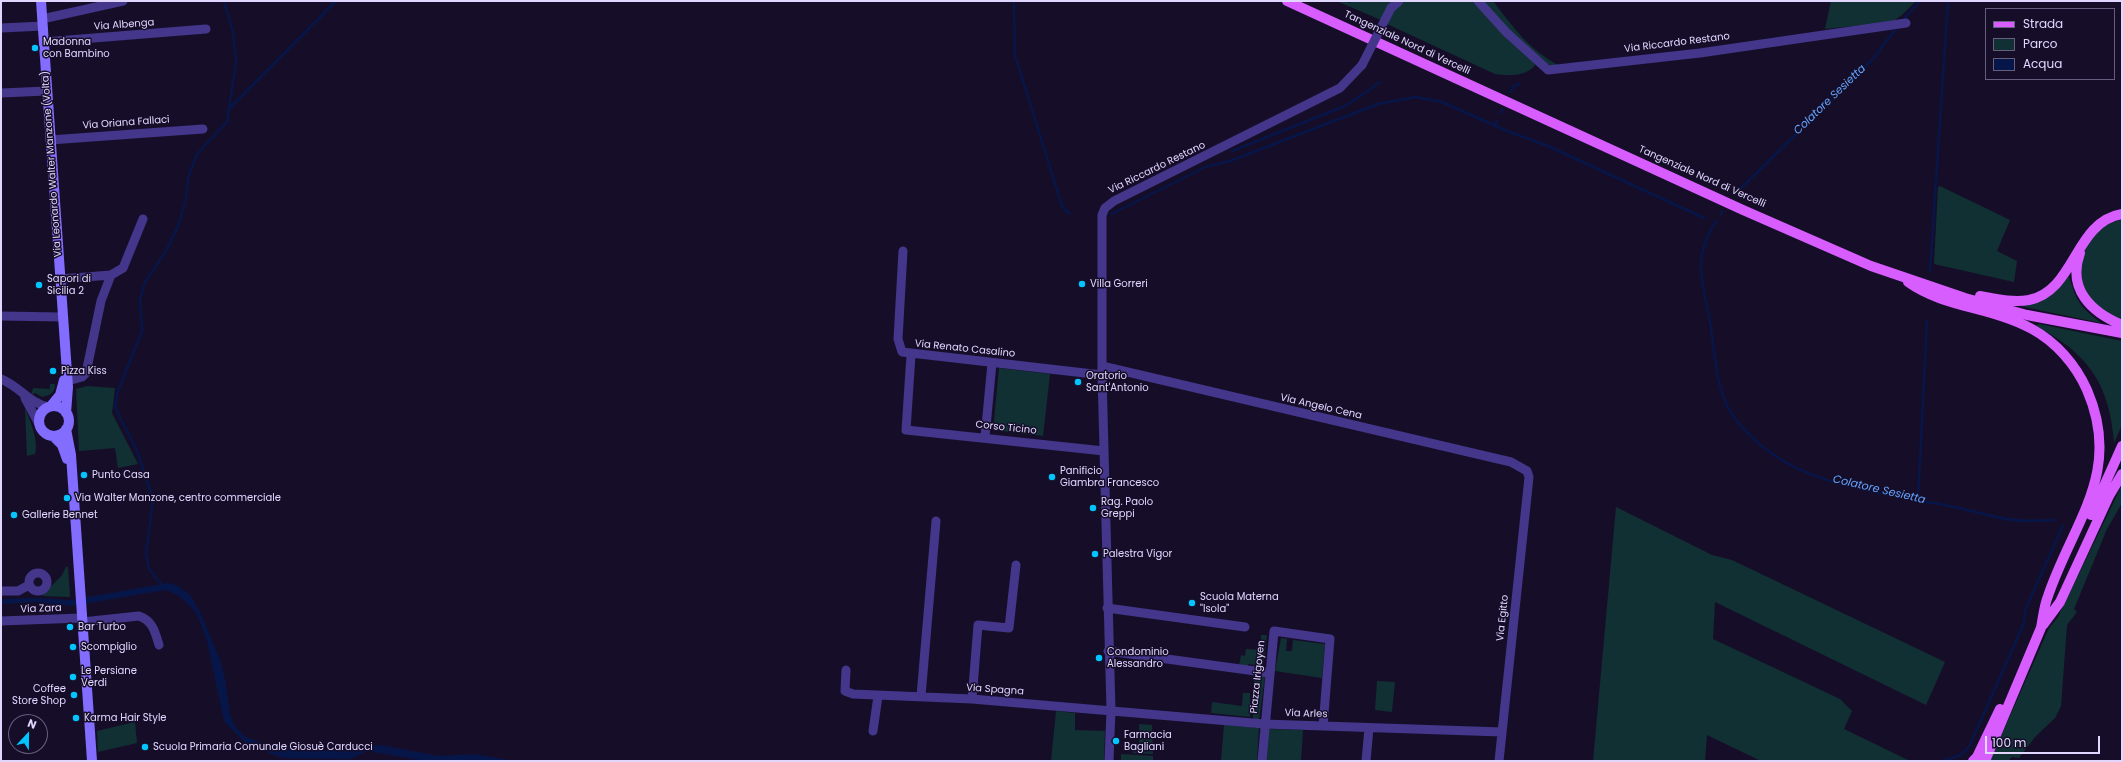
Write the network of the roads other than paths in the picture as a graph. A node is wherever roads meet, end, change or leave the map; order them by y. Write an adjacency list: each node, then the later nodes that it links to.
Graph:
1 (41, 1): 6 (main road, Via Leonardo Walter Manzone (Volta))
2 (123, 1): 6 (street)
3 (1287, 1): 19 (main road, Tangenziale Nord di Vercelli)
4 (1399, 1): 29 (street, Via Riccardo Restano, bridge)
5 (1478, 1): 7 (street, Via Riccardo Restano)
6 (43, 23): 8 (street); 10 (main road, Via Leonardo Walter Manzone (Volta))
7 (1900, 23)
8 (1, 28)
9 (206, 29): 10 (street, Via Albenga)
10 (44, 42): 11 (main road, Via Leonardo Walter Manzone (Volta))
11 (47, 91): 12 (street); 14 (main road, Via Leonardo Walter Manzone (Volta))
12 (1, 93)
13 (203, 129): 14 (street, Via Oriana Fallaci)
14 (50, 140): 22 (main road, Via Leonardo Walter Manzone (Volta))
15 (2122, 214): 17 (main road)
16 (143, 219): 20 (street)
17 (2084, 241): 19 (main road); 25 (main road)
18 (903, 251): 27 (street, Via Renato Casalino)
19 (1871, 266): 21 (main road, Tangenziale Nord di Vercelli)
20 (111, 275): 22 (street); 31 (street)
21 (1900, 277): 26 (main road, Tangenziale Nord di Vercelli); 52 (main road)
22 (60, 279): 24 (main road, Via Leonardo Walter Manzone (Volta))
23 (1, 316): 24 (street)
24 (62, 316): 31 (main road, Via Leonardo Walter Manzone (Volta))
25 (2122, 325)
26 (2122, 333)
27 (911, 354): 28 (street, Via Renato Casalino); 38 (street, Corso Ticino)
28 (992, 363): 29 (street, Via Renato Casalino); 38 (street)
29 (1102, 370): 40 (street, Via Riccardo Restano); 43 (street, Via Angelo Cena)
30 (1, 379): 32 (street)
31 (66, 379): 33 (main road, Via Leonardo Walter Manzone (Volta)); 34 (main road, Via Leonardo Walter Manzone (Volta))
32 (24, 395): 33 (street); 35 (street)
33 (50, 407): 34 (main road); 35 (main road)
34 (66, 413): 36 (main road)
35 (39, 424): 37 (main road)
36 (66, 429): 37 (main road); 41 (main road)
37 (53, 436): 41 (main road)
38 (985, 437): 40 (street, Corso Ticino)
39 (2122, 446): 52 (main road)
40 (1104, 451): 48 (street, Via Riccardo Restano)
41 (71, 469): 49 (main road)
42 (2122, 474): 52 (main road)
43 (1529, 477): 66 (street, Via Egitto)
44 (936, 521): 59 (street)
45 (1016, 565): 60 (street)
46 (29, 585): 47 (street)
47 (1, 591)
48 (1107, 608): 51 (street); 54 (street, Via Riccardo Restano)
49 (82, 620): 50 (street, Via Zara); 53 (street, Via Zara); 67 (main road)
50 (1, 621)
51 (1245, 628)
52 (2041, 628): 55 (main road)
53 (160, 645)
54 (1108, 651): 57 (street); 61 (street, Via Riccardo Restano)
55 (2024, 665): 72 (main road); 73 (main road)
56 (846, 670): 58 (street, Via Spagna)
57 (1270, 672): 62 (street, Piazza Irigoyen); 63 (street, Piazza Irigoyen)
58 (878, 696): 59 (street, Via Spagna); 65 (street)
59 (921, 696): 60 (street, Via Spagna)
60 (972, 699): 61 (street, Via Spagna)
61 (1110, 710): 62 (street, Via Arles); 68 (street, Via Riccardo Restano)
62 (1264, 724): 63 (street, Via Arles); 69 (street, Piazza Irigoyen)
63 (1323, 726): 64 (street, Via Arles)
64 (1369, 728): 66 (street, Via Arles); 70 (street)
65 (873, 731)
66 (1502, 732): 71 (street, Via Egitto)
67 (92, 761)
68 (1109, 761)
69 (1262, 761)
70 (1366, 761)
71 (1499, 761)
72 (1973, 761)
73 (1985, 761)

